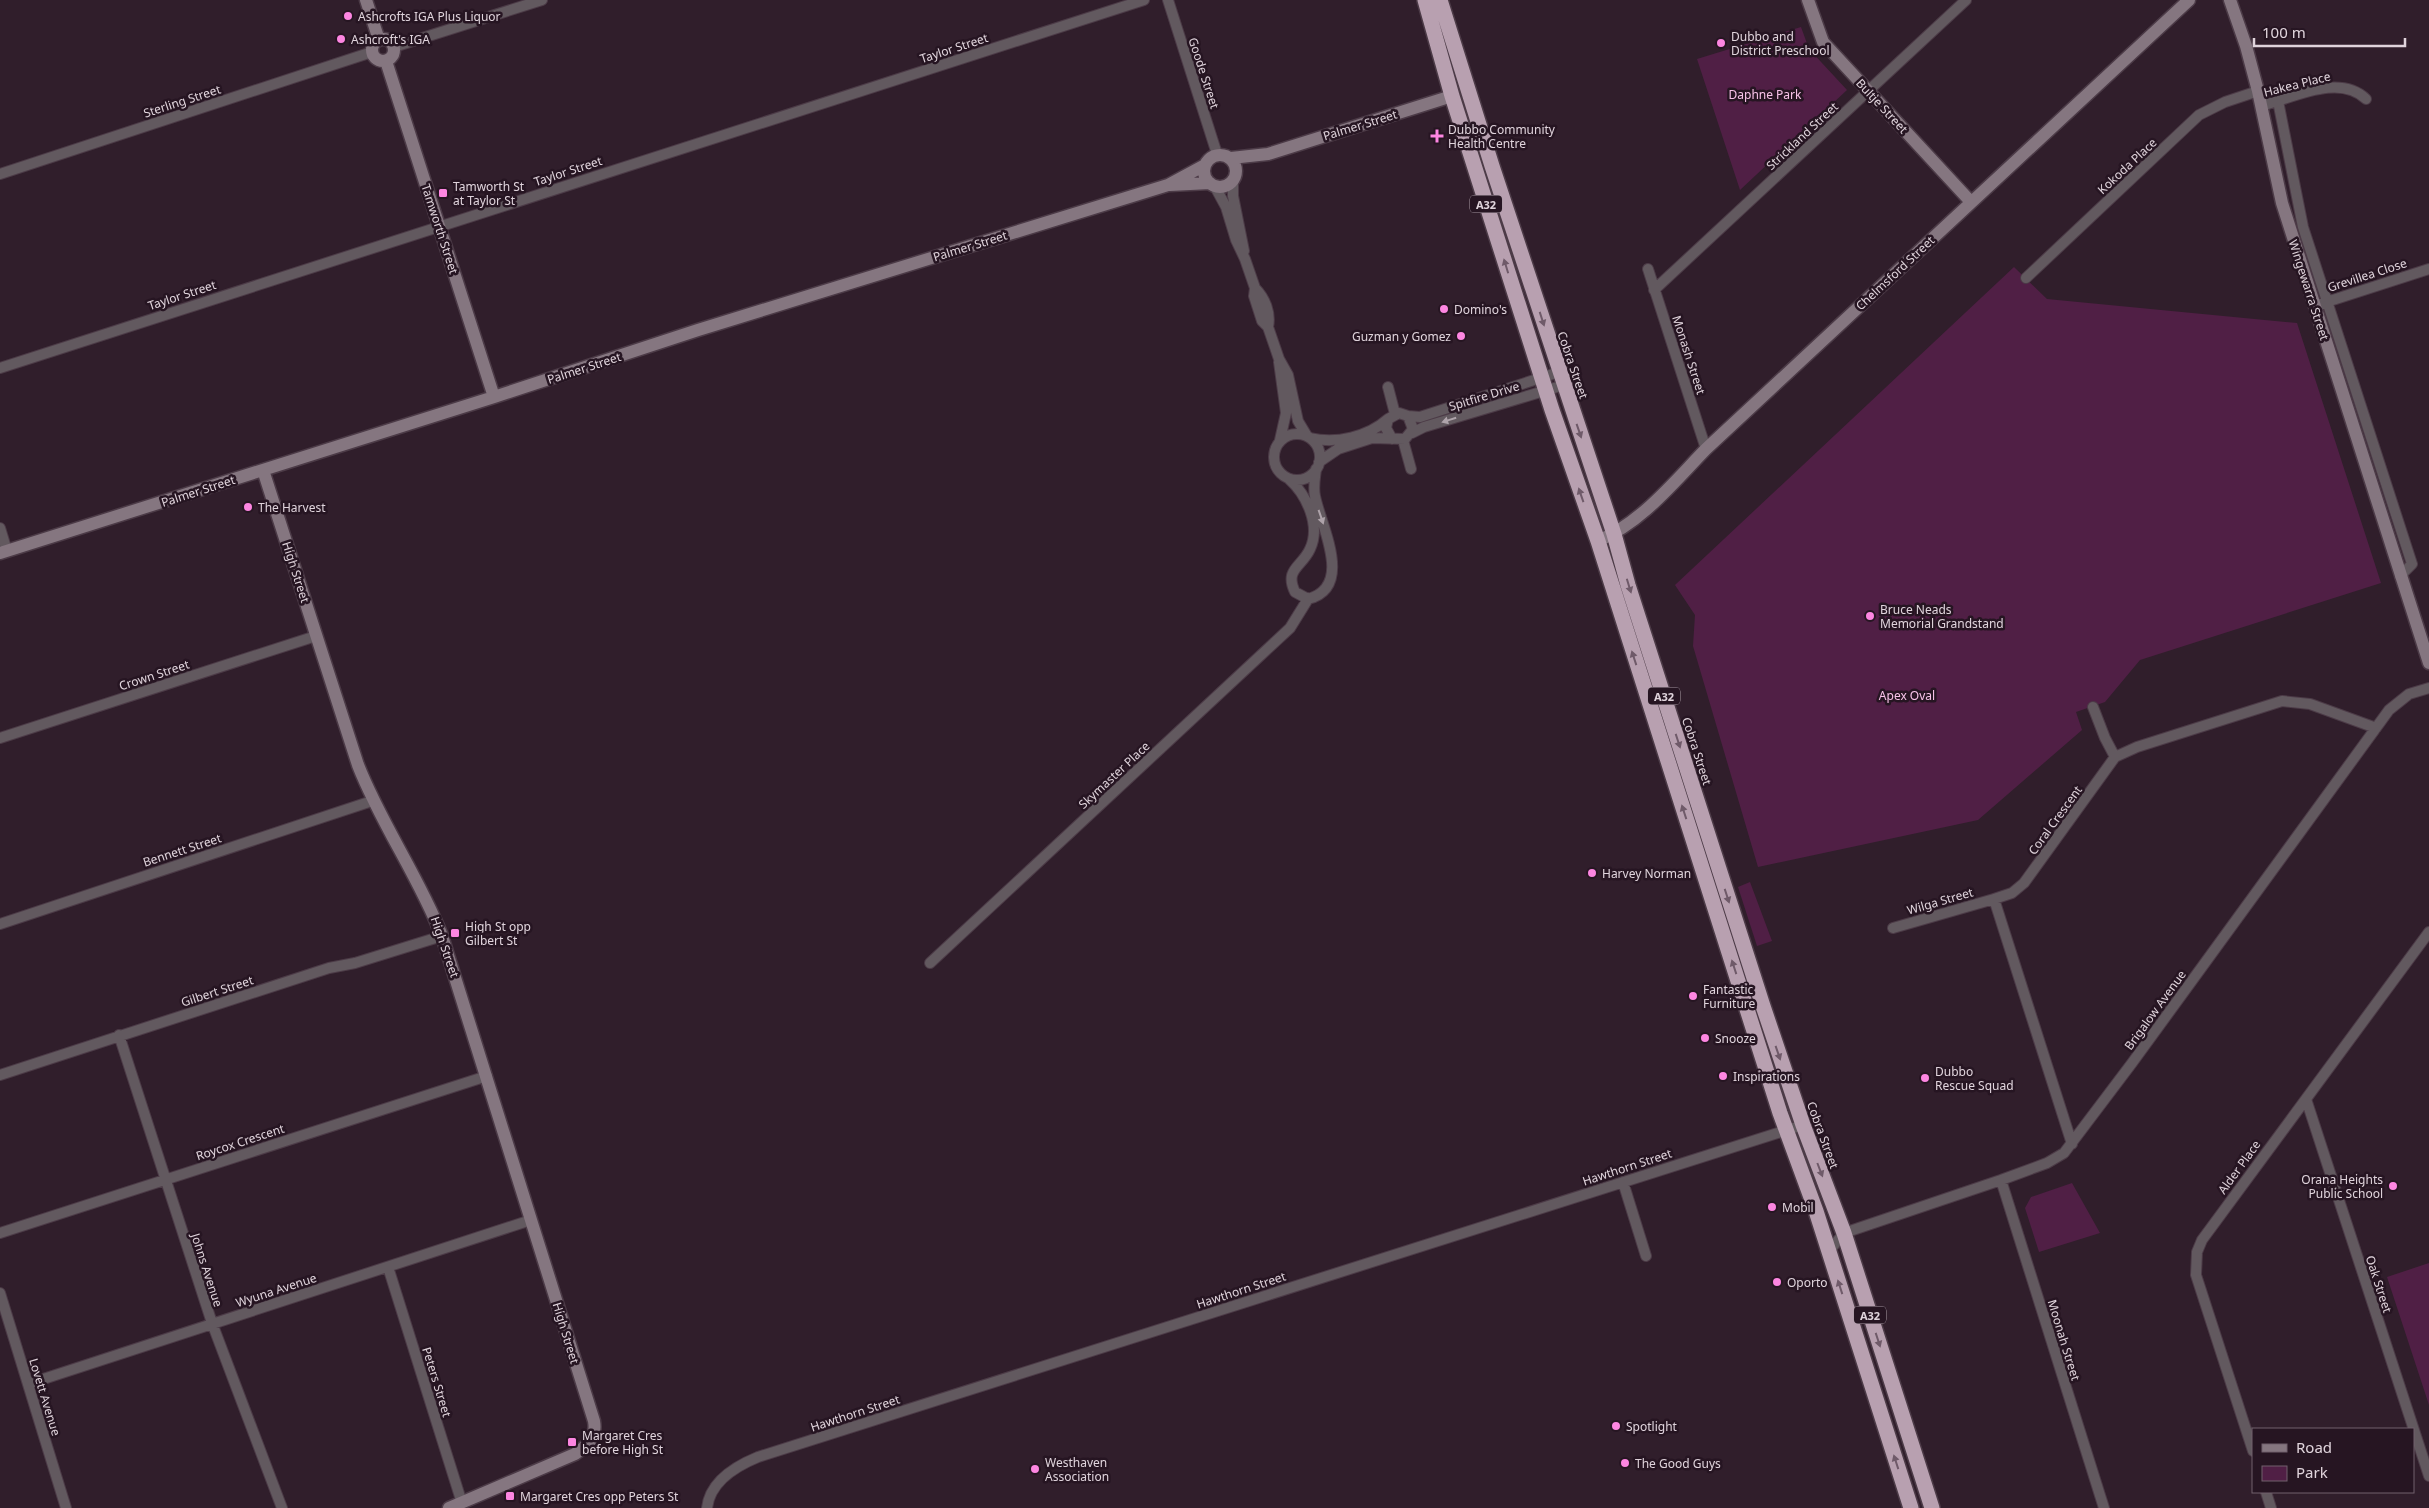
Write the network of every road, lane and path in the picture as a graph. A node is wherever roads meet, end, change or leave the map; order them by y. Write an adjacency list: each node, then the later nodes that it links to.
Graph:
1 (366, 0): 12 (street)
2 (542, 0): 13 (street)
3 (1144, 0): 33 (street, Taylor Street)
4 (1168, 0): 24 (street, Goode Street)
5 (1425, 0): 17 (highway, A32)
6 (1432, 0): 17 (highway)
7 (1440, 0): 15 (highway, Cobra Street / A32)
8 (1808, 0): 18 (street, Bultje Street)
9 (1966, 0): 18 (street, Strickland Street)
10 (2189, 0): 32 (street, Chelmsford Street)
11 (2230, 0): 19 (street, Wingewarra Street)
12 (379, 40): 13 (street); 14 (street)
13 (394, 47): 16 (street)
14 (372, 52): 16 (street); 28 (street, Sterling Street)
15 (1456, 54): 20 (highway); 43 (highway, Cobra Street / A32, one-way to 43)
16 (386, 61): 33 (street, Tamworth Street)
17 (1446, 70): 20 (highway, A32)
18 (1868, 91): 32 (street, Bultje Street); 38 (street, Strickland Street)
19 (2258, 91): 23 (street, Wingewarra Street); 37 (street, Kokoda Place)
20 (1452, 96): 25 (street, Palmer Street); 44 (highway, A32, one-way to 20)
21 (2366, 98): 22 (street, Hakea Place)
22 (2278, 101): 23 (street, Hakea Place); 39 (street, Wingewarra Street)
23 (2261, 106): 40 (street, Wingewarra Street)
24 (1217, 154): 26 (street); 27 (street)
25 (1268, 154): 26 (street, Palmer Street); 29 (street, Palmer Street)
26 (1231, 158): 29 (street)
27 (1205, 165): 30 (street); 31 (street, Palmer Street)
28 (0, 174)
29 (1235, 176): 30 (street); 34 (street)
30 (1212, 184): 31 (street, Palmer Street); 34 (street)
31 (1168, 185): 46 (street, Palmer Street)
32 (1971, 202): 53 (street, Chelmsford Street)
33 (439, 226): 42 (street, Taylor Street); 46 (street, Tamworth Street)
34 (1246, 259): 41 (street)
35 (1648, 269): 38 (street, Monash Street)
36 (2429, 269): 39 (street, Grevillea Close)
37 (2026, 278)
38 (1654, 290): 53 (street, Monash Street)
39 (2328, 301): 40 (street, Grevillea Close); 62 (street, Wingewarra Street)
40 (2314, 306): 62 (street, Wingewarra Street)
41 (1279, 359): 49 (street); 52 (street)
42 (0, 368)
43 (1561, 378): 44 (street, Spitfire Drive); 44 (street, Spitfire Drive); 59 (highway, Cobra Street / A32, one-way to 59)
44 (1543, 384): 47 (street, Spitfire Drive); 50 (street, Spitfire Drive, one-way to 50); 60 (highway, A32, one-way to 44)
45 (1388, 387): 48 (street)
46 (494, 397): 56 (street, Palmer Street)
47 (1408, 416): 48 (street); 50 (street)
48 (1391, 417): 49 (street); 51 (street)
49 (1309, 437): 52 (street); 54 (street)
50 (1408, 437): 51 (street); 55 (street)
51 (1392, 439): 54 (street)
52 (1280, 440): 57 (street)
53 (1706, 449): 59 (street, Chelmsford Street)
54 (1318, 466): 57 (street); 63 (street, one-way to 63)
55 (1411, 468)
56 (263, 470): 61 (street, Palmer Street); 64 (street, High Street)
57 (1289, 479): 63 (street)
58 (0, 528): 61 (street)
59 (1614, 534): 60 (street, Chelmsford Street); 83 (highway, Cobra Street / A32, one-way to 83)
60 (1598, 541): 84 (highway, A32, one-way to 60)
61 (4, 552)
62 (2400, 576): 65 (street, Wingewarra Street)
63 (1308, 599): 78 (street, Skymaster Place)
64 (316, 636): 70 (street, Crown Street); 72 (street, High Street)
65 (2426, 645): 66 (street, Wingewarra Street)
66 (2429, 663)
67 (2429, 688): 69 (street, Brigalow Avenue)
68 (2093, 706): 71 (street)
69 (2376, 728): 71 (street); 85 (street, Brigalow Avenue)
70 (0, 738)
71 (2115, 757): 73 (street, Coral Crescent)
72 (372, 801): 74 (street, Bennett Street); 77 (street, High Street)
73 (1994, 899): 75 (street, Wilga Street); 85 (street)
74 (0, 924)
75 (1893, 928)
76 (2429, 932): 82 (street, Alder Place)
77 (442, 936): 79 (street, Gilbert Street); 81 (street, High Street)
78 (930, 963)
79 (119, 1035): 80 (street, Gilbert Street); 86 (street, Johns Avenue)
80 (0, 1075)
81 (487, 1076): 86 (street, Roycox Crescent); 89 (street, High Street)
82 (2306, 1099): 98 (street, Oak Street); 100 (street, Alder Place)
83 (1803, 1125): 84 (street, Hawthorn Street); 91 (highway, Cobra Street / A32, one-way to 91)
84 (1786, 1130): 88 (street, Hawthorn Street); 92 (highway, A32)
85 (2072, 1144): 87 (street, Brigalow Avenue)
86 (165, 1180): 90 (street, Roycox Crescent); 96 (street, Johns Avenue)
87 (2000, 1180): 91 (street, Brigalow Avenue); 110 (street, Moonah Street)
88 (1623, 1182): 93 (street); 104 (street, Hawthorn Street)
89 (531, 1220): 94 (street, Wyuna Avenue); 103 (street, High Street)
90 (0, 1233)
91 (1844, 1233): 92 (street); 109 (highway, Cobra Street / A32, one-way to 109)
92 (1829, 1251): 108 (highway, A32, one-way to 92)
93 (1646, 1256)
94 (388, 1267): 96 (street, Wyuna Avenue); 103 (street, Peters Street)
95 (0, 1293): 97 (street, Lovett Avenue)
96 (212, 1323): 97 (street, Wyuna Avenue); 106 (street, Johns Avenue)
97 (28, 1384): 105 (street, Lovett Avenue)
98 (2413, 1428)
99 (2414, 1430): 101 (street, Oak Street)
100 (2252, 1448)
101 (2429, 1476)
102 (2266, 1493): 111 (street)
103 (462, 1503): 107 (street)
104 (707, 1507)
105 (66, 1508)
106 (282, 1508)
107 (449, 1508)
108 (1911, 1508)
109 (1932, 1508)
110 (2104, 1508)
111 (2271, 1508)

